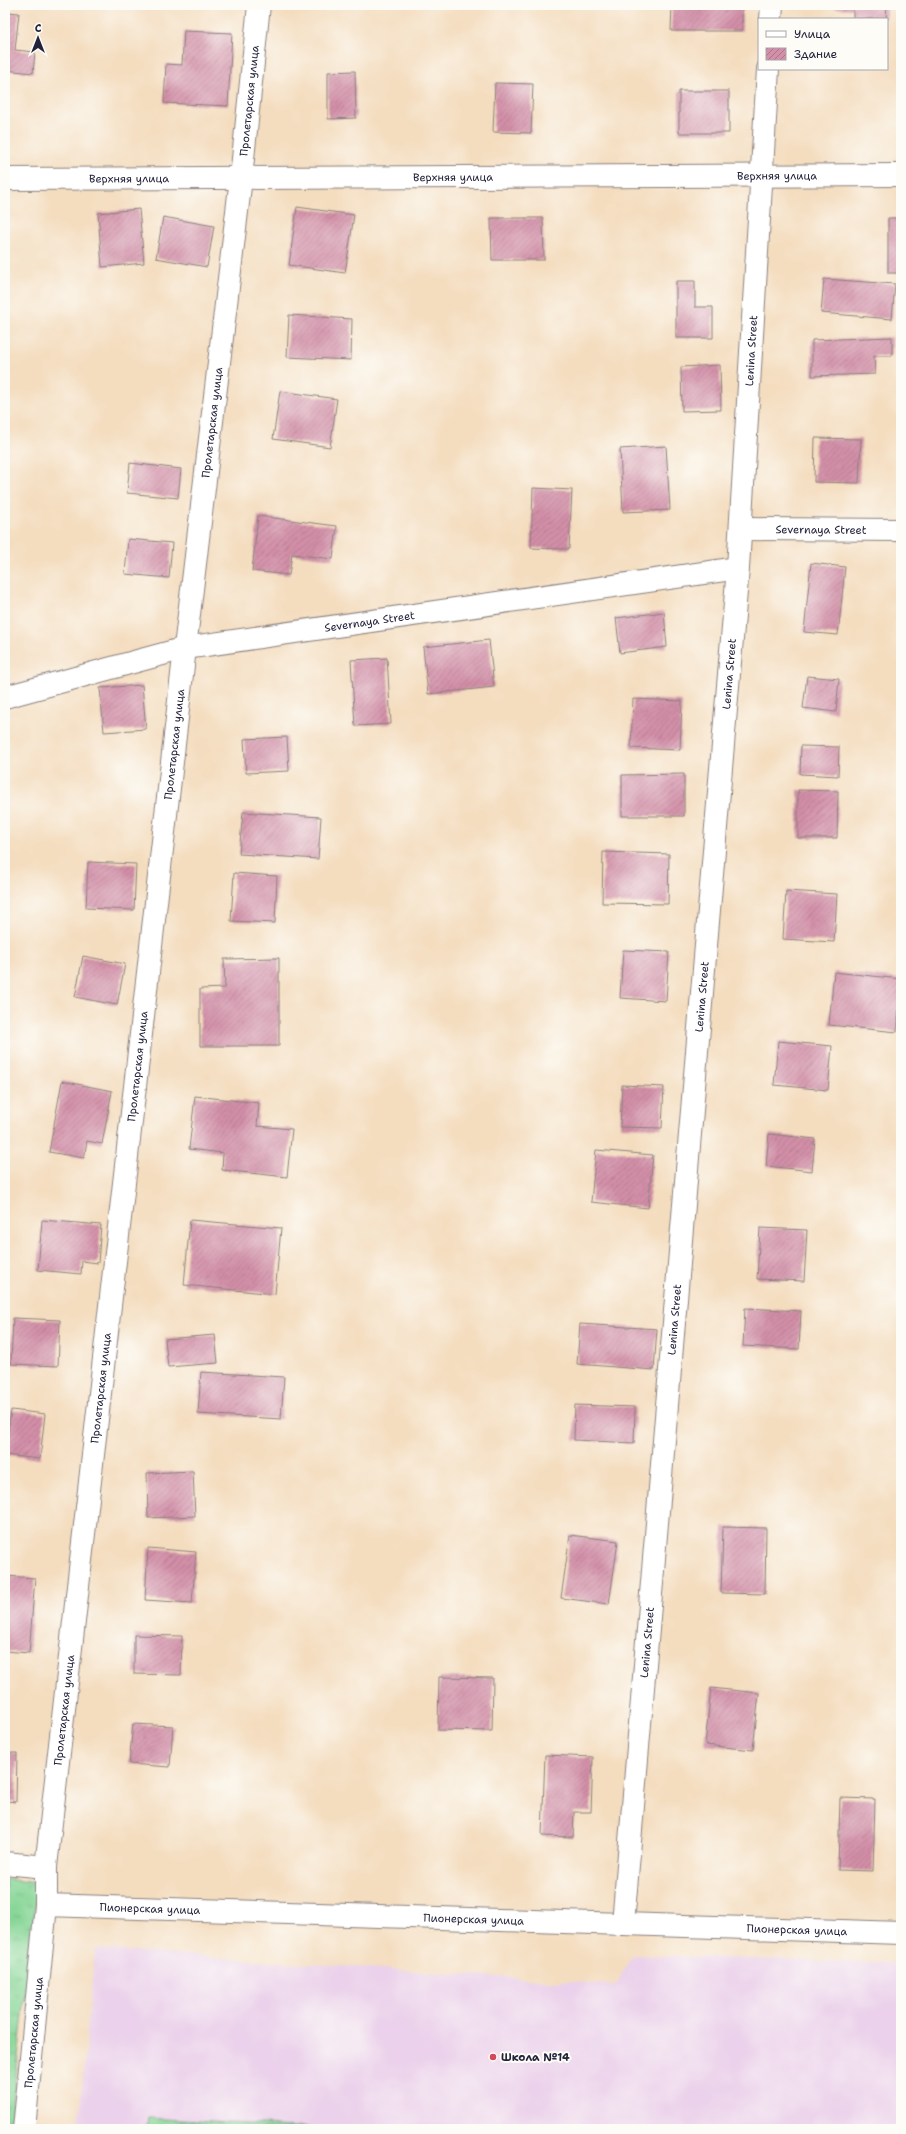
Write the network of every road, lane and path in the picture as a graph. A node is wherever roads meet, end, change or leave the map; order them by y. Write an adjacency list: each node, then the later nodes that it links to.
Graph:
1 (259, 5): 7 (street, Пролетарская улица)
2 (772, 5): 3 (street)
3 (771, 18)
4 (768, 70): 6 (street, Lenina Street)
5 (901, 175): 6 (street, Верхняя улица)
6 (762, 176): 7 (street, Верхняя улица); 9 (street, Lenina Street)
7 (241, 178): 8 (street, Верхняя улица); 12 (street, Пролетарская улица)
8 (5, 179)
9 (741, 529): 10 (street, Severnaya Street); 11 (street, Lenina Street)
10 (901, 530)
11 (738, 568): 12 (street, Severnaya Street); 17 (street, Lenina Street)
12 (185, 648): 13 (street, Severnaya Street); 15 (street, Пролетарская улица)
13 (5, 697)
14 (5, 1863): 15 (street)
15 (46, 1867): 16 (street, Пролетарская улица)
16 (46, 1905): 17 (street, Пионерская улица); 19 (street, Пролетарская улица)
17 (623, 1924): 18 (street, Пионерская улица)
18 (901, 1933)
19 (24, 2129)

